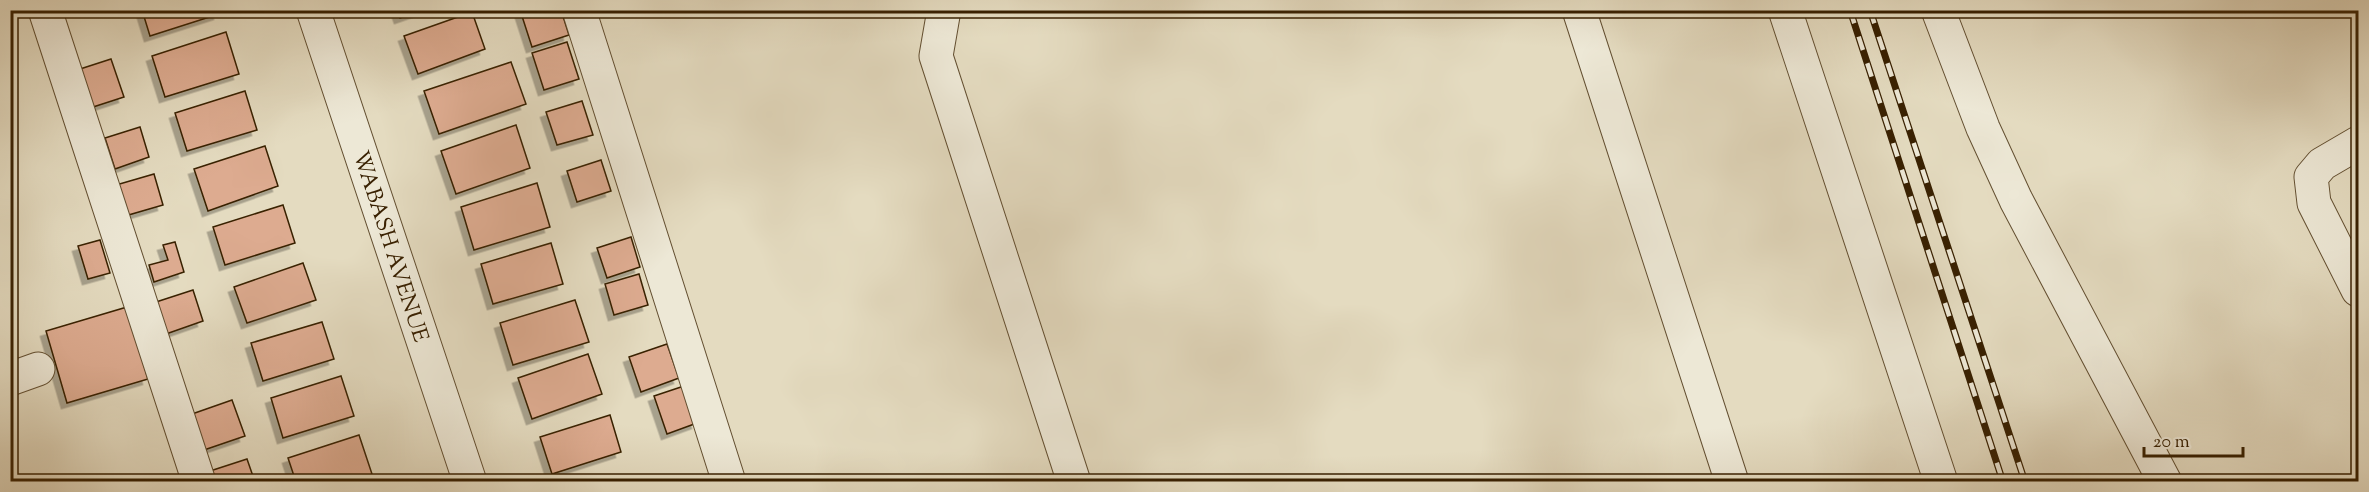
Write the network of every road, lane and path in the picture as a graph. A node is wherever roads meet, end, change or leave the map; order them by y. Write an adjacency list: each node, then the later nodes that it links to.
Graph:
1 (45, 10): 10 (street)
2 (313, 10): 11 (street, WABASH AVENUE)
3 (579, 10): 12 (street)
4 (944, 10): 13 (street)
5 (1579, 10): 14 (street)
6 (1785, 10): 15 (street)
7 (1938, 10): 16 (street)
8 (2358, 143): 9 (street)
9 (2358, 290)
10 (199, 482)
11 (470, 482)
12 (729, 482)
13 (1074, 482)
14 (1732, 482)
15 (1941, 482)
16 (2165, 482)

